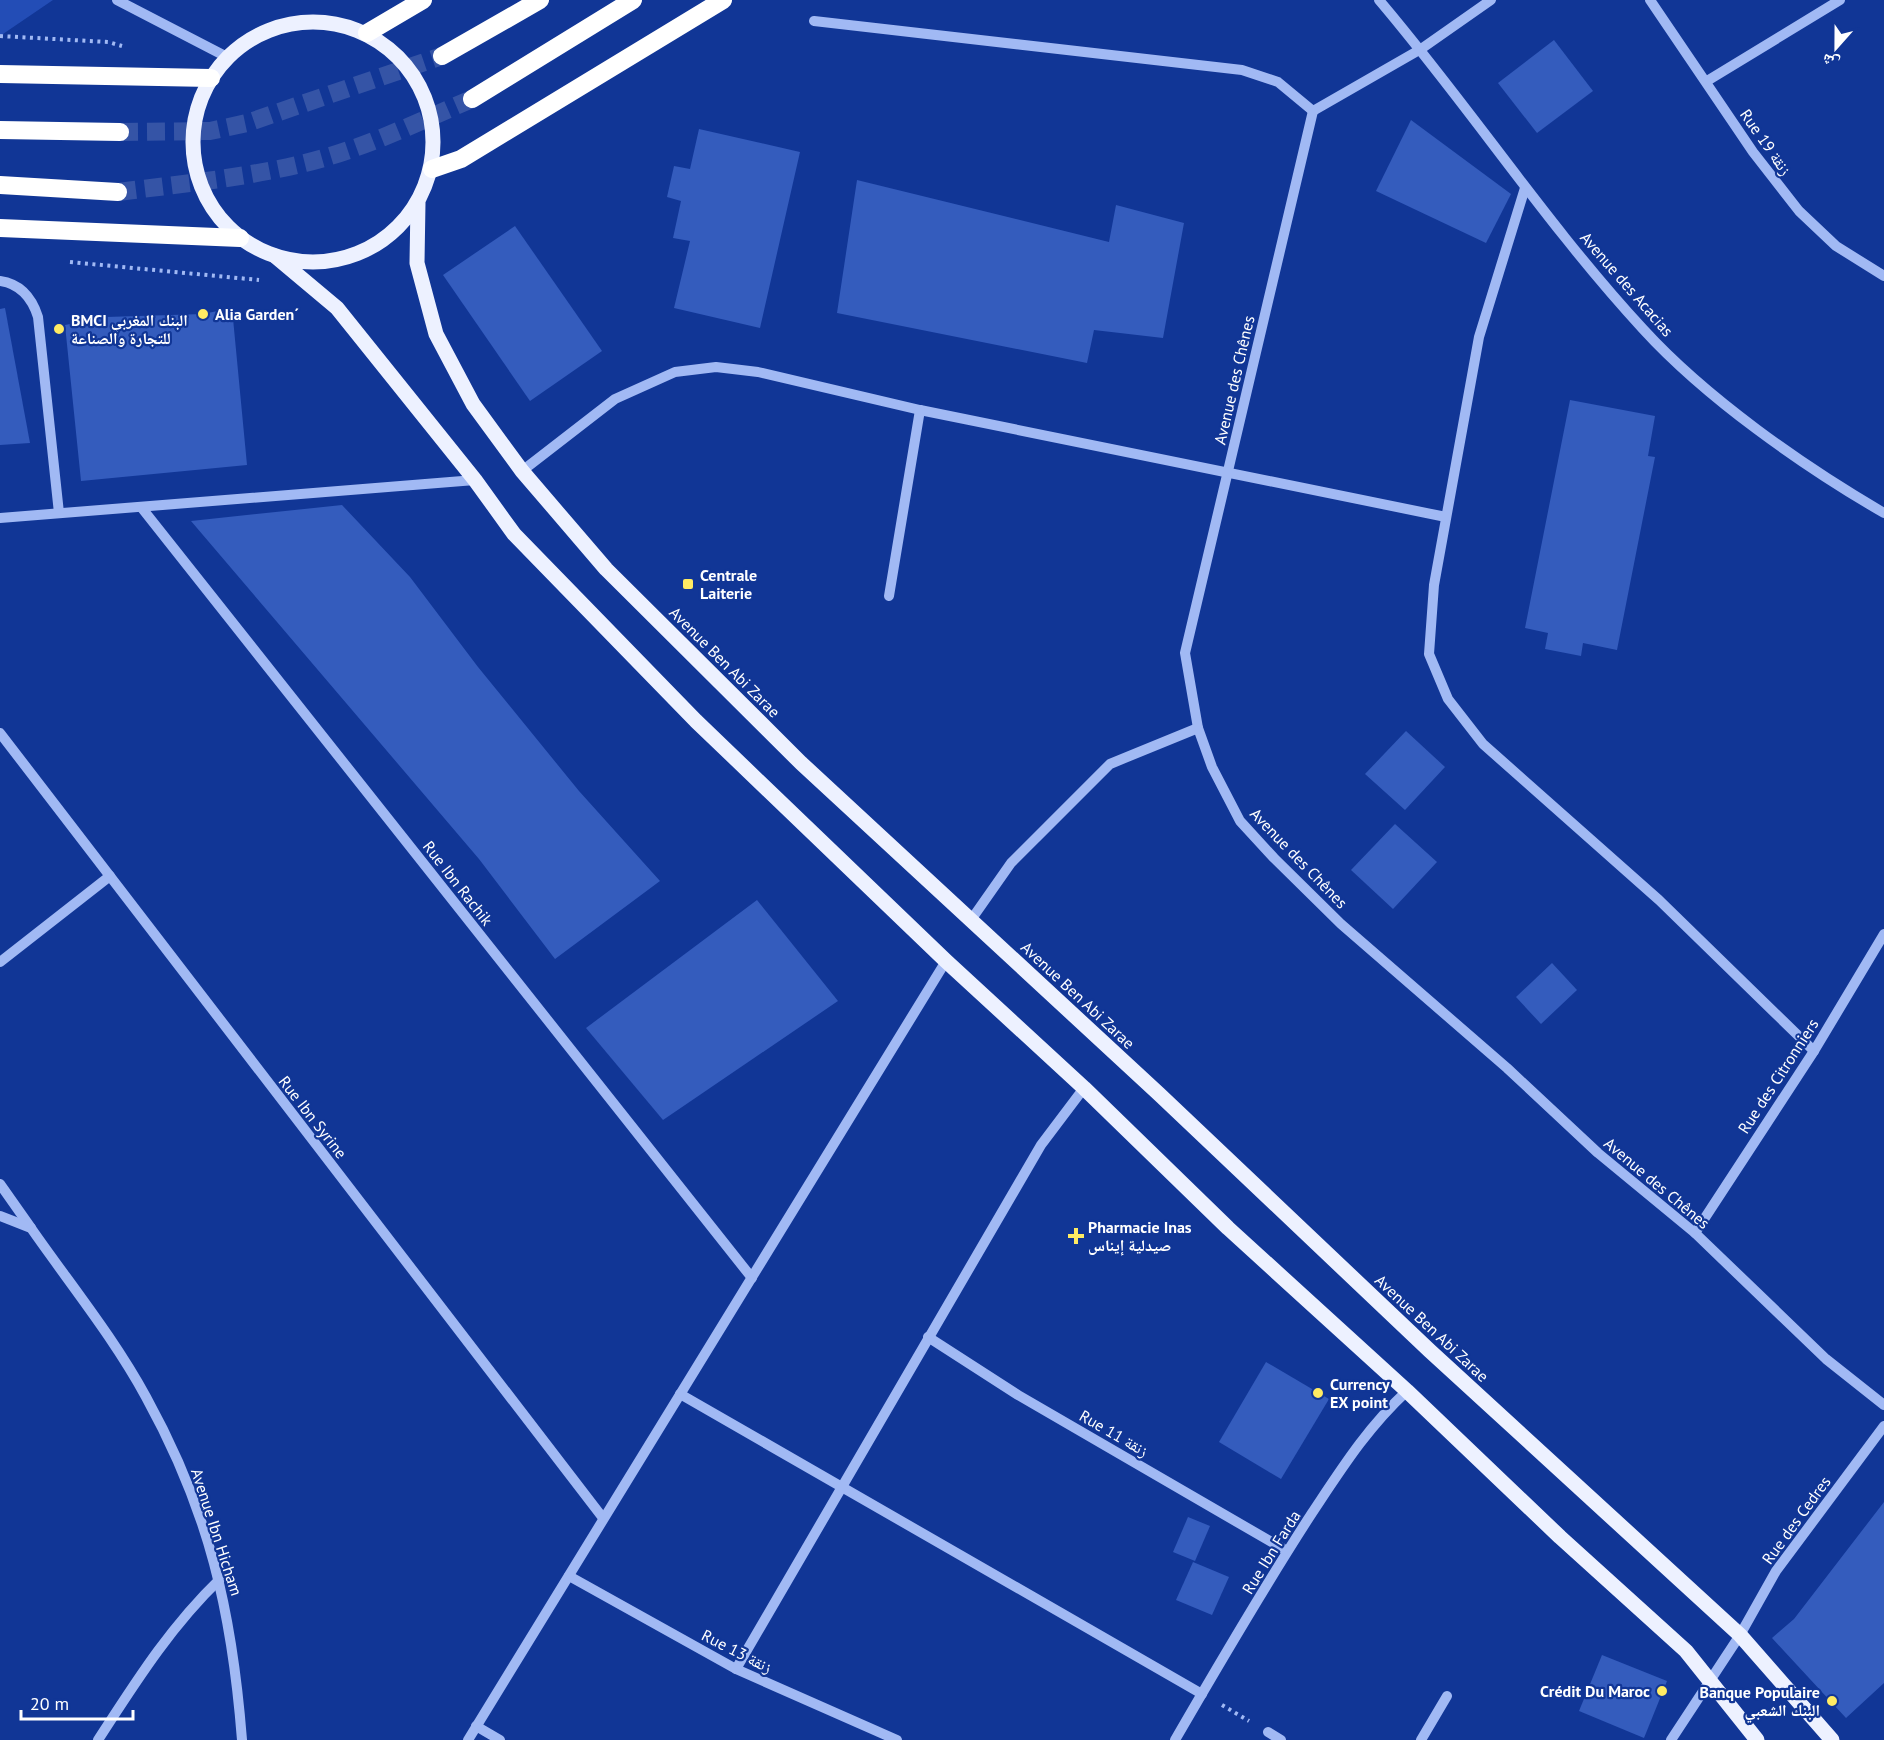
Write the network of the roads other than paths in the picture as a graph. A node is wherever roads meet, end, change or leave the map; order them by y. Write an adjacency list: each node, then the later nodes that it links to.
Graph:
1 (117, 0): 14 (street)
2 (423, 0): 11 (highway)
3 (540, 0): 13 (highway)
4 (633, 0): 18 (highway)
5 (723, 0): 22 (highway)
6 (1379, 0): 12 (street, Avenue des Acacias)
7 (1491, 0): 12 (street)
8 (1650, 0): 17 (street, Rue 19 زنقة)
9 (1840, 0): 17 (street)
10 (814, 21): 19 (street)
11 (367, 33): 14 (main road); 22 (main road)
12 (1420, 49): 19 (street); 24 (street, Avenue des Acacias)
13 (442, 56)
14 (227, 57): 16 (main road)
15 (0, 74): 16 (highway)
16 (211, 78): 28 (main road)
17 (1707, 81): 30 (street, Rue 19 زنقة)
18 (472, 99)
19 (1313, 111): 34 (street, Avenue des Chênes)
20 (0, 130): 21 (highway)
21 (120, 132)
22 (432, 169): 26 (main road)
23 (0, 185): 25 (highway)
24 (1525, 188): 37 (street, Avenue des Acacias); 39 (street)
25 (118, 192)
26 (418, 203): 29 (main road); 33 (main road, Avenue Ben Abi Zarae)
27 (0, 228): 28 (highway)
28 (240, 238): 29 (main road)
29 (275, 256): 35 (main road)
30 (1884, 276)
31 (0, 281): 38 (street)
32 (920, 410): 33 (street); 34 (street); 41 (street)
33 (522, 471): 45 (main road, Avenue Ben Abi Zarae)
34 (1227, 474): 39 (street); 42 (street, Avenue des Chênes)
35 (475, 480): 36 (street); 47 (main road)
36 (141, 507): 38 (street); 55 (street, Rue Ibn Rachik)
37 (1883, 511)
38 (59, 513): 40 (street)
39 (1446, 517): 49 (street)
40 (0, 518)
41 (889, 596)
42 (1198, 728): 45 (street); 54 (street, Avenue des Chênes)
43 (0, 733): 44 (street, Rue Ibn Syrine)
44 (110, 876): 48 (street); 62 (street, Rue Ibn Syrine)
45 (971, 920): 66 (main road, Avenue Ben Abi Zarae)
46 (1884, 934): 49 (street, Rue des Citronniers)
47 (946, 961): 50 (main road); 55 (street)
48 (0, 962)
49 (1814, 1051): 54 (street, Rue des Citronniers)
50 (1084, 1088): 56 (street); 57 (main road)
51 (0, 1184): 53 (street, Avenue Ibn Hicham)
52 (0, 1216): 53 (street)
53 (31, 1228): 65 (street, Avenue Ibn Hicham)
54 (1695, 1233): 59 (street, Avenue des Chênes)
55 (752, 1278): 58 (street)
56 (928, 1336): 61 (street); 63 (street, Rue 11 زنقة)
57 (1407, 1391): 63 (street, Rue Ibn Farda); 68 (main road)
58 (680, 1394): 61 (street); 62 (street)
59 (1884, 1405)
60 (1884, 1426): 66 (street, Rue des Cedres)
61 (843, 1486): 67 (street); 69 (street)
62 (603, 1518): 64 (street)
63 (1287, 1551): 69 (street, Rue Ibn Farda)
64 (569, 1575): 67 (street, Rue 13 زنقة); 71 (street)
65 (220, 1579): 73 (street); 74 (street, Avenue Ibn Hicham)
66 (1740, 1635): 68 (street, Rue des Cedres); 83 (main road, Avenue Ben Abi Zarae)
67 (736, 1669): 77 (street, Rue 13 زنقة)
68 (1710, 1680): 81 (street, Rue des Cedres); 82 (main road)
69 (1202, 1694): 78 (street, Rue Ibn Farda)
70 (1447, 1696): 80 (street)
71 (476, 1726): 75 (street); 76 (street)
72 (1268, 1732): 79 (street)
73 (98, 1740)
74 (242, 1740)
75 (468, 1740)
76 (500, 1740)
77 (897, 1740)
78 (1175, 1740)
79 (1281, 1740)
80 (1421, 1740)
81 (1671, 1740)
82 (1757, 1740)
83 (1832, 1740)

